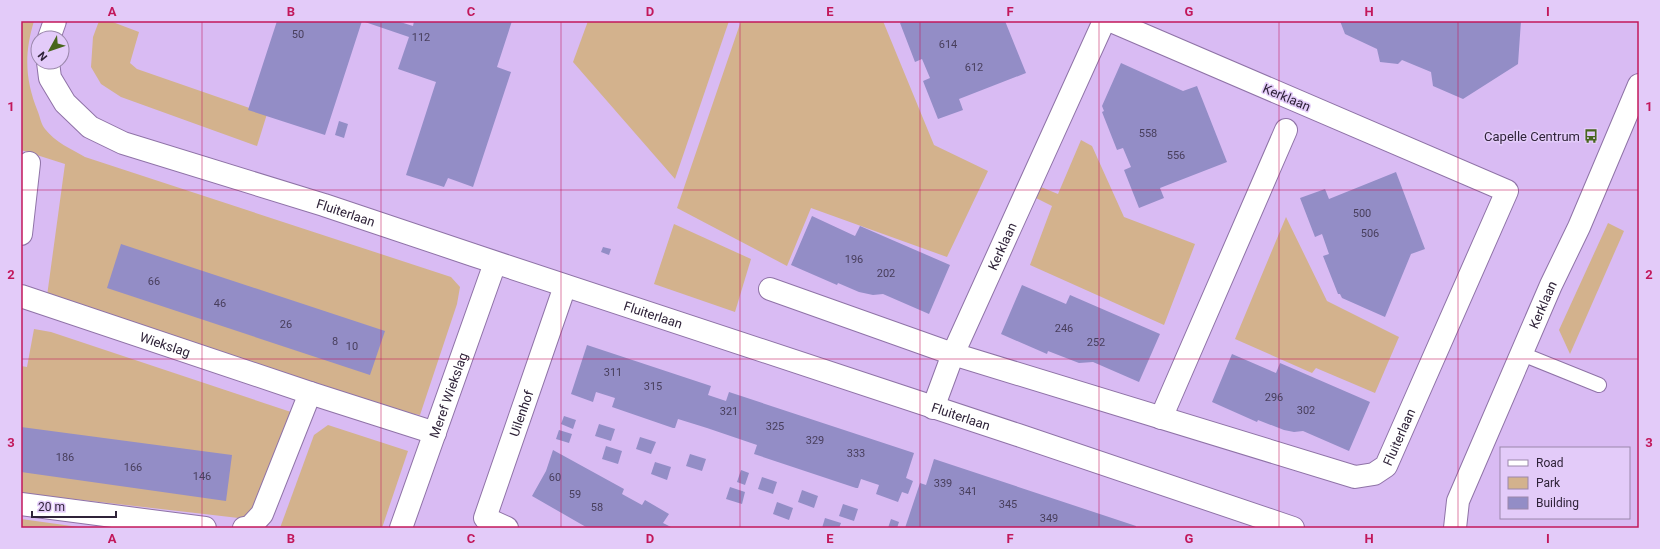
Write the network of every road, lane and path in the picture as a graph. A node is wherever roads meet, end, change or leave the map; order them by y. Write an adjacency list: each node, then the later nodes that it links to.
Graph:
1 (1104, 21): 13 (street, Kerklaan)
2 (1111, 21): 7 (street, Kerklaan)
3 (49, 70): 9 (street, Fluiterlaan)
4 (1639, 84): 14 (street, Kerklaan)
5 (1286, 130): 18 (street)
6 (29, 163): 8 (street)
7 (1507, 191): 18 (street, Fluiterlaan)
8 (21, 234)
9 (495, 263): 10 (street, Fluiterlaan); 19 (street, Meref Wiekslag)
10 (564, 286): 17 (street, Fluiterlaan); 21 (street, Uilenhof)
11 (770, 289): 13 (street, Fluiterlaan)
12 (21, 296): 16 (street, Wiekslag)
13 (953, 354): 17 (street, Kerklaan); 18 (street, Fluiterlaan)
14 (1522, 354): 15 (lane); 27 (street, Kerklaan)
15 (1599, 385)
16 (310, 393): 19 (street, Wiekslag); 23 (street)
17 (933, 408): 26 (street, Fluiterlaan)
18 (1161, 418)
19 (435, 433): 24 (street, Meref Wiekslag)
20 (21, 504): 22 (street)
21 (483, 523): 25 (street, Uilenhof)
22 (205, 528)
23 (244, 528)
24 (401, 528)
25 (507, 528)
26 (1293, 528)
27 (1455, 528)

